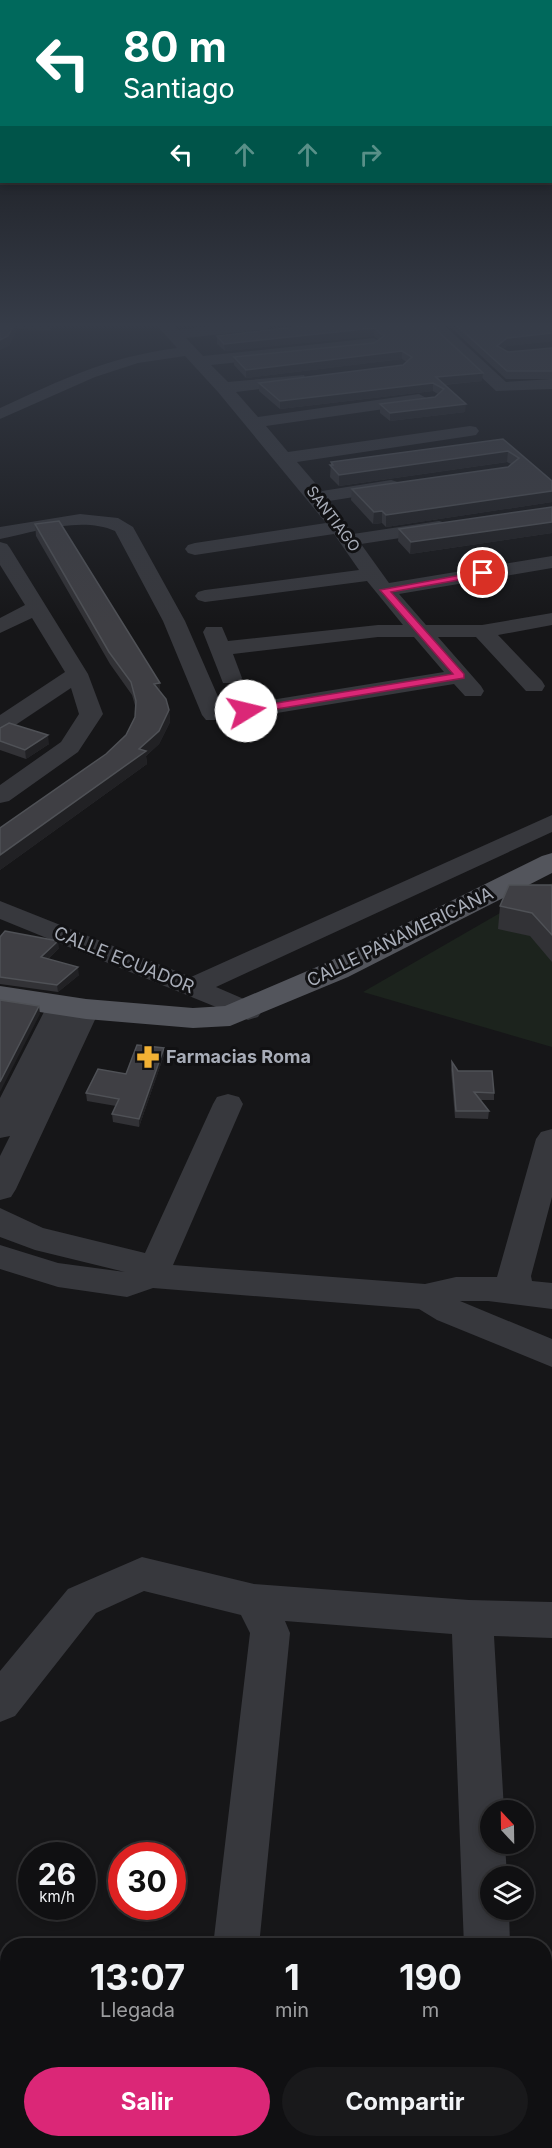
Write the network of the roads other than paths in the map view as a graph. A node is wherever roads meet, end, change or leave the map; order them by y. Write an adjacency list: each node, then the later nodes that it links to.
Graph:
1 (254, 424): 3 (street, SANTIAGO)
2 (470, 431): 3 (street)
3 (284, 458): 5 (street, SANTIAGO)
4 (404, 484): 5 (street)
5 (317, 497): 8 (street, SANTIAGO)
6 (461, 524): 8 (street)
7 (194, 527): 11 (street)
8 (344, 534): 11 (street); 12 (street, SANTIAGO)
9 (0, 545): 13 (street); 22 (street)
10 (552, 562): 12 (street)
11 (200, 572): 12 (street); 18 (street)
12 (379, 582): 16 (street, SANTIAGO)
13 (37, 607): 15 (street); 19 (street)
14 (552, 619): 17 (street)
15 (0, 627)
16 (420, 630): 17 (street); 18 (street); 21 (street, SANTIAGO)
17 (482, 631): 20 (street)
18 (215, 633): 21 (street)
19 (77, 674): 23 (street); 25 (street)
20 (534, 686)
21 (239, 693): 24 (street)
22 (214, 715)
23 (0, 725)
24 (255, 733)
25 (0, 796)
26 (552, 823): 29 (street)
27 (552, 862): 32 (main road, CALLE PANAMERICANA)
28 (0, 909): 29 (street, CALLE ECUADOR)
29 (193, 987): 32 (street, CALLE ECUADOR)
30 (0, 996): 31 (main road, CALLE PANAMERICANA)
31 (74, 1008): 32 (main road, CALLE PANAMERICANA); 34 (street); 36 (street)
32 (248, 1011)
33 (228, 1104): 39 (street)
34 (0, 1128)
35 (552, 1139): 40 (street)
36 (0, 1189)
37 (0, 1220): 39 (street)
38 (0, 1257): 39 (street)
39 (151, 1276): 42 (street)
40 (516, 1293): 41 (street); 42 (street)
41 (552, 1296)
42 (426, 1297): 43 (street)
43 (552, 1354)
44 (254, 1601): 45 (street); 47 (street); 48 (street)
45 (470, 1618): 46 (street); 49 (street)
46 (552, 1620)
47 (0, 1703)
48 (237, 1938)
49 (487, 1938)

